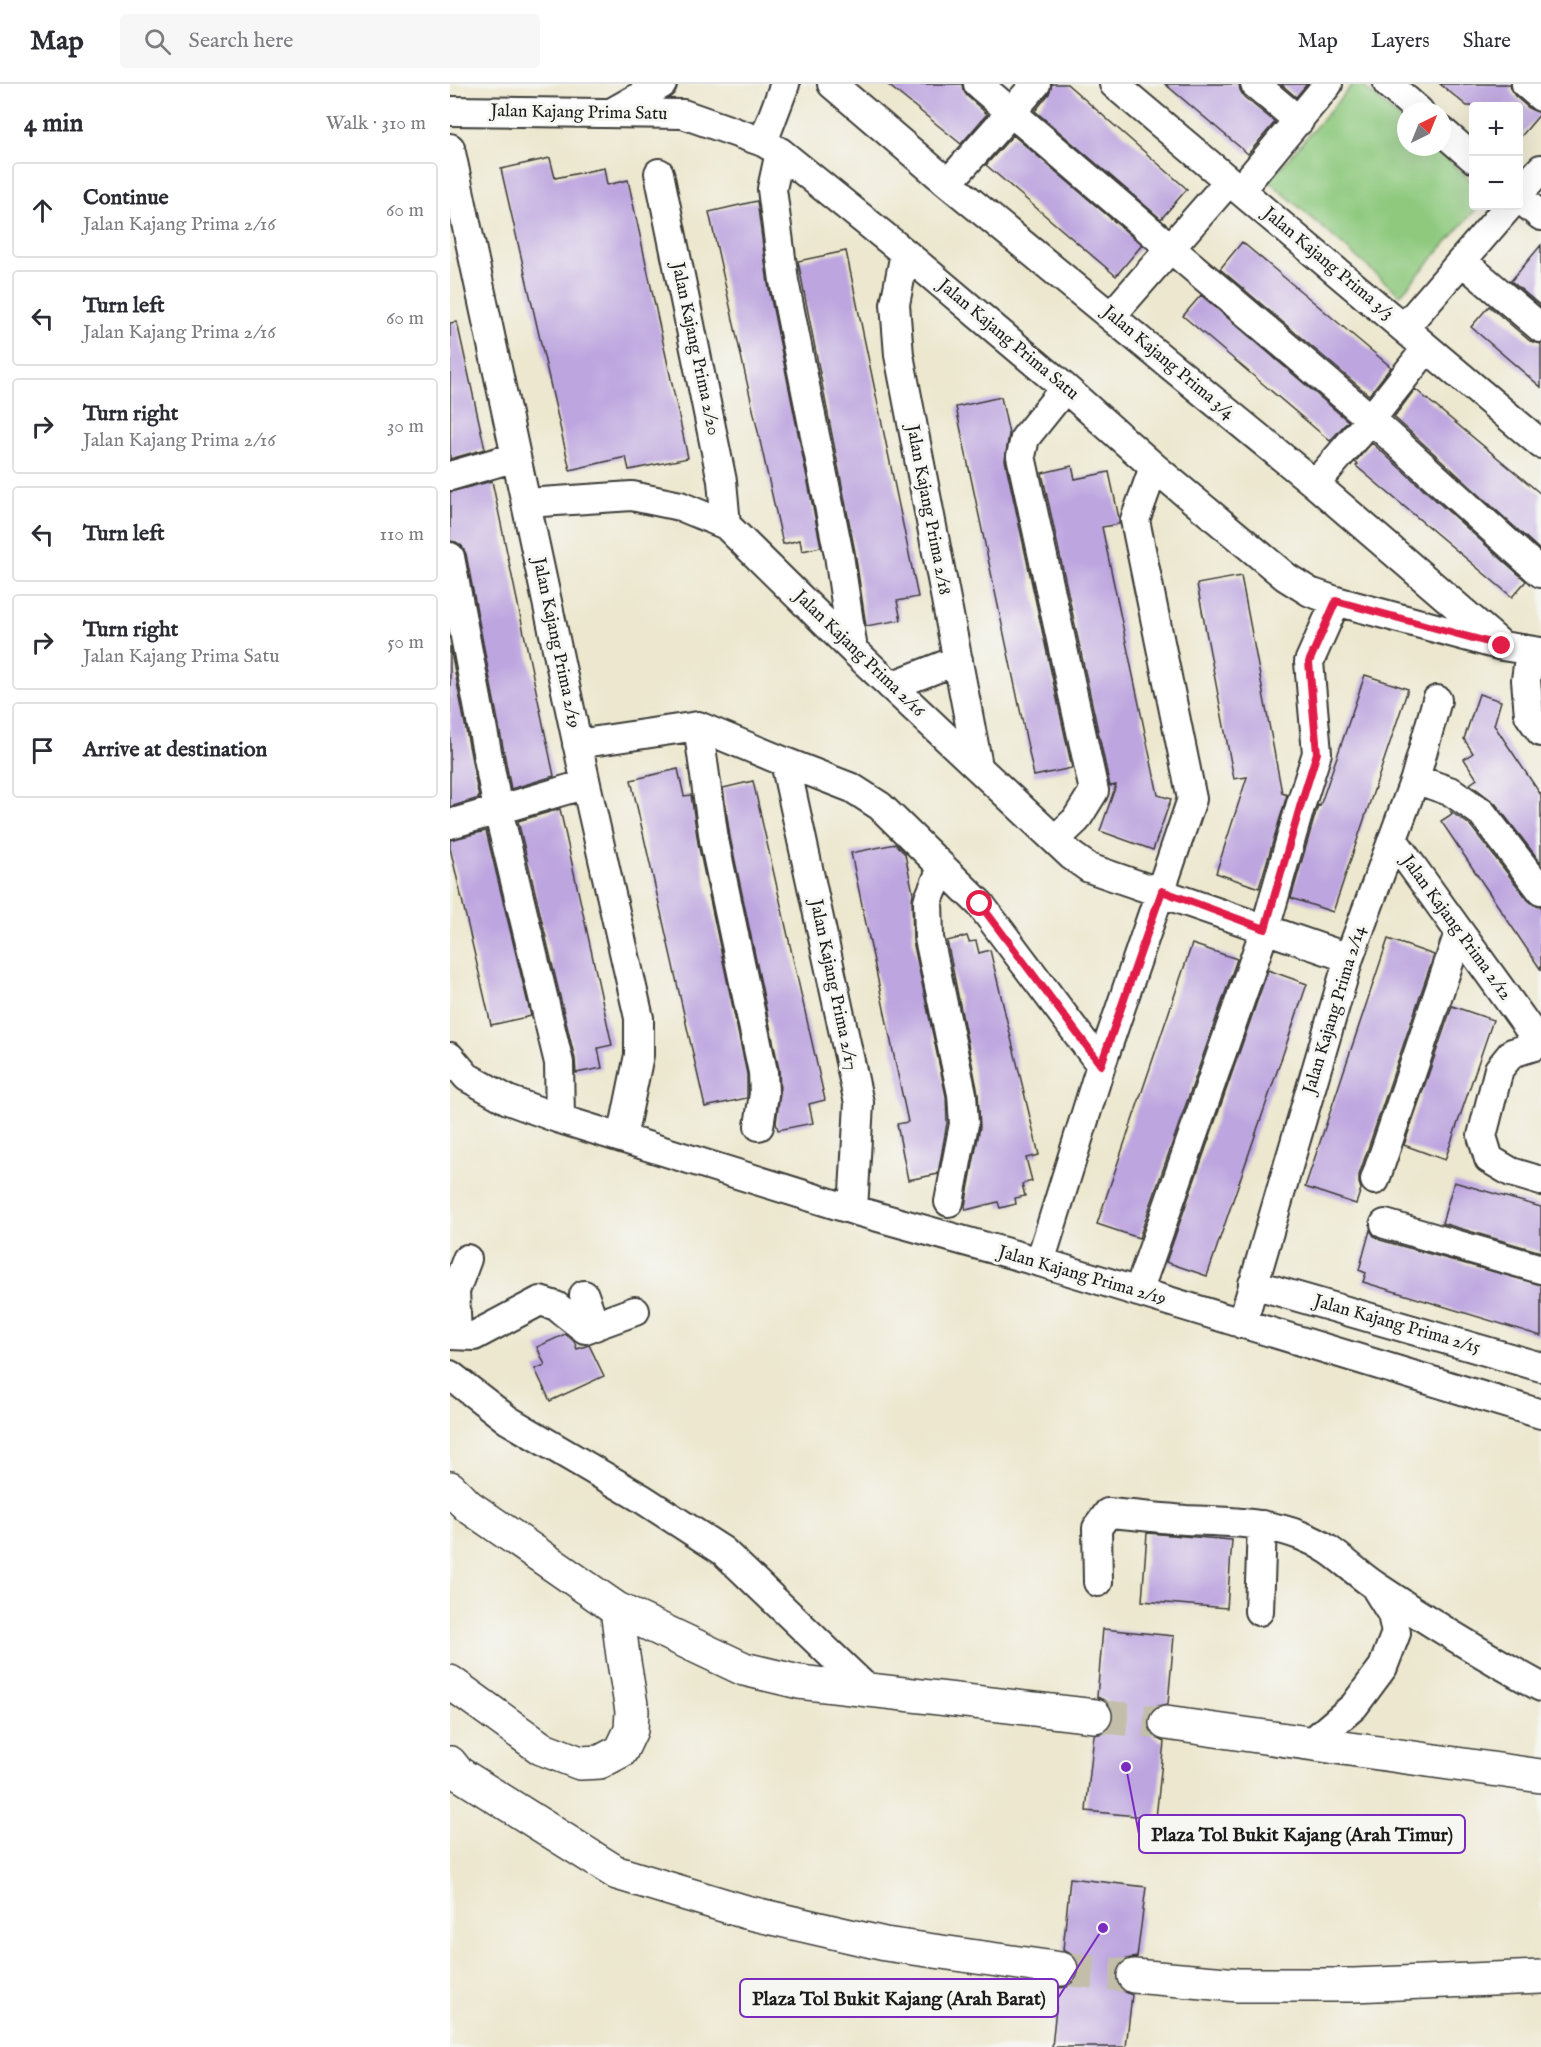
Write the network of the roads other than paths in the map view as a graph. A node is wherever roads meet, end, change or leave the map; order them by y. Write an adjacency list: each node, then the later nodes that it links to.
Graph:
1 (662, 84): 14 (street)
2 (785, 84): 18 (street)
3 (831, 84): 23 (street, Jalan Kajang Prima 3/4)
4 (978, 84): 15 (street)
5 (1036, 84): 15 (street)
6 (1114, 84): 24 (street, Jalan Kajang Prima 3/3)
7 (1255, 84): 16 (street)
8 (1328, 84): 16 (street)
9 (1388, 84): 12 (street)
10 (1526, 84): 11 (street)
11 (1541, 97)
12 (1409, 102)
13 (450, 111): 14 (street, Jalan Kajang Prima Satu)
14 (611, 113): 18 (street, Jalan Kajang Prima Satu)
15 (1011, 113): 23 (street); 29 (street)
16 (1299, 121): 24 (street)
17 (1451, 139): 20 (street)
18 (771, 147): 30 (street, Jalan Kajang Prima Satu); 49 (street)
19 (450, 148): 39 (street, Jalan Kajang Prima 2/19)
20 (1471, 156)
21 (1541, 169): 25 (street)
22 (659, 173): 44 (street, Jalan Kajang Prima 2/20)
23 (948, 183): 32 (street, Jalan Kajang Prima 3/4)
24 (1234, 186): 29 (street); 33 (street, Jalan Kajang Prima 3/3)
25 (1523, 190)
26 (1523, 200): 28 (street)
27 (1506, 210): 31 (street)
28 (1541, 216)
29 (1170, 248): 32 (street); 37 (street)
30 (905, 253): 36 (street, Jalan Kajang Prima Satu); 51 (street, Jalan Kajang Prima 2/18)
31 (1462, 261): 33 (street); 34 (street)
32 (1112, 315): 42 (street, Jalan Kajang Prima 3/4)
33 (1404, 328): 35 (street, Jalan Kajang Prima 3/3)
34 (1541, 328)
35 (1426, 348): 37 (street); 38 (street, Jalan Kajang Prima 3/3)
36 (1065, 388): 40 (street, Jalan Kajang Prima Satu); 63 (street)
37 (1371, 419): 42 (street); 46 (street)
38 (1541, 444)
39 (516, 457): 41 (street); 43 (street, Jalan Kajang Prima 2/19)
40 (1154, 467): 47 (street, Jalan Kajang Prima Satu); 67 (street)
41 (450, 476)
42 (1315, 484): 48 (street, Jalan Kajang Prima 3/4)
43 (526, 503): 44 (street, Jalan Kajang Prima 2/16); 56 (street, Jalan Kajang Prima 2/19)
44 (726, 525): 49 (street, Jalan Kajang Prima 2/16)
45 (450, 557): 61 (street)
46 (1541, 573)
47 (1336, 601): 48 (street, Jalan Kajang Prima Satu); 68 (street)
48 (1502, 646): 50 (street, Jalan Kajang Prima Satu)
49 (853, 650): 52 (street, Jalan Kajang Prima 2/16)
50 (1535, 652): 55 (street)
51 (957, 660): 52 (street); 58 (street, Jalan Kajang Prima 2/18)
52 (891, 686): 58 (street, Jalan Kajang Prima 2/16)
53 (1437, 700): 59 (street, Jalan Kajang Prima 2/14)
54 (698, 726): 56 (street); 57 (street); 75 (street)
55 (1541, 732)
56 (578, 744): 60 (street, Jalan Kajang Prima 2/19)
57 (785, 762): 65 (street); 80 (street, Jalan Kajang Prima 2/17)
58 (978, 766): 63 (street, Jalan Kajang Prima 2/16)
59 (1416, 779): 64 (street, Jalan Kajang Prima 2/14); 66 (street)
60 (586, 784): 61 (street); 76 (street, Jalan Kajang Prima 2/19)
61 (498, 810): 62 (street); 74 (street)
62 (450, 824)
63 (1056, 839): 67 (street, Jalan Kajang Prima 2/16)
64 (1394, 841): 69 (street, Jalan Kajang Prima 2/12); 70 (street, Jalan Kajang Prima 2/14)
65 (942, 868): 73 (street); 79 (street)
66 (1541, 890)
67 (1162, 891): 68 (street, Jalan Kajang Prima 2/16); 73 (street)
68 (1265, 929): 70 (street, Jalan Kajang Prima 2/16); 86 (street)
69 (1459, 933): 71 (street, Jalan Kajang Prima 2/12); 77 (street)
70 (1349, 958): 85 (street, Jalan Kajang Prima 2/14)
71 (1540, 1044): 78 (street)
72 (450, 1057): 74 (street, Jalan Kajang Prima 2/19)
73 (1101, 1065): 83 (street)
74 (560, 1119): 76 (street, Jalan Kajang Prima 2/19)
75 (759, 1126)
76 (622, 1138): 80 (street, Jalan Kajang Prima 2/19)
77 (1375, 1180)
78 (1541, 1181)
79 (950, 1202)
80 (853, 1210): 83 (street, Jalan Kajang Prima 2/19)
81 (1385, 1224): 84 (street)
82 (467, 1259): 91 (street)
83 (1040, 1263): 86 (street, Jalan Kajang Prima 2/19)
84 (1541, 1269)
85 (1253, 1284): 89 (street, Jalan Kajang Prima 2/14); 92 (street, Jalan Kajang Prima 2/15)
86 (1138, 1292): 89 (street, Jalan Kajang Prima 2/19)
87 (584, 1295): 90 (street)
88 (635, 1311): 90 (street)
89 (1242, 1324): 94 (street, Jalan Kajang Prima 2/19)
90 (595, 1326): 91 (street)
91 (460, 1335): 93 (street)
92 (1541, 1367)
93 (460, 1383): 103 (street)
94 (1541, 1414)
95 (450, 1488): 99 (highway)
96 (1262, 1525): 97 (street); 98 (street); 100 (street)
97 (1098, 1582)
98 (1374, 1585): 102 (street); 106 (street)
99 (617, 1609): 101 (highway); 103 (highway)
100 (1259, 1611)
101 (450, 1682)
102 (1541, 1687)
103 (867, 1689): 104 (highway)
104 (1095, 1716)
105 (1166, 1724): 106 (highway)
106 (1311, 1743): 108 (highway)
107 (450, 1763): 109 (highway)
108 (1541, 1776)
109 (1061, 1969)
110 (1134, 1976): 111 (highway)
111 (1541, 1977)

